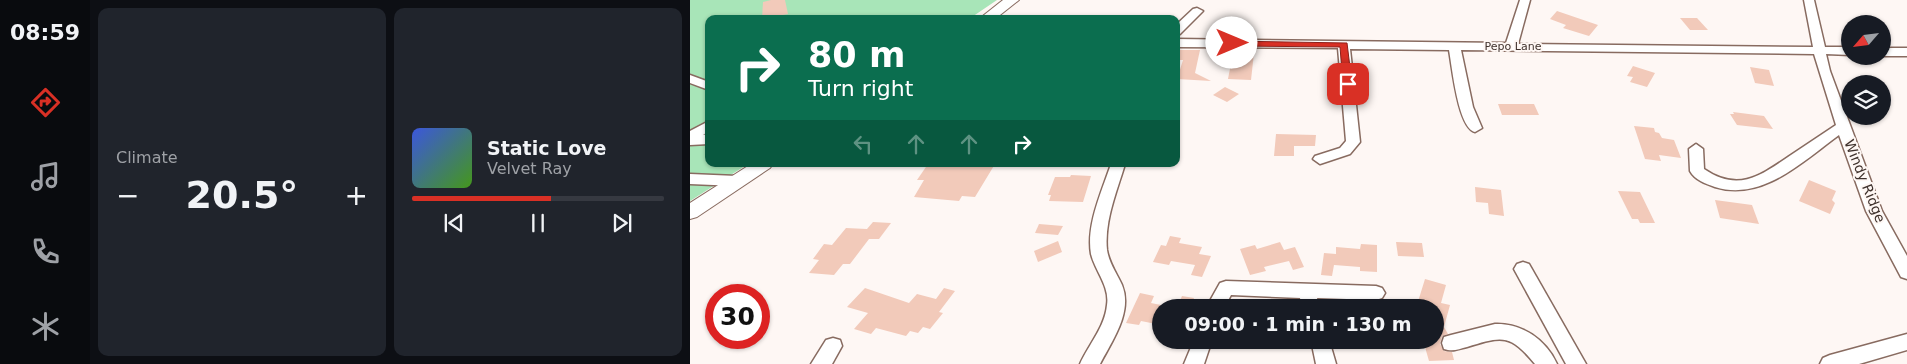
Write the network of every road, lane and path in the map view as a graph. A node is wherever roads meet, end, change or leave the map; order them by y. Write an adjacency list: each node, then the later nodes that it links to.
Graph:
1 (1012, 0): 5 (main road)
2 (1525, 0): 10 (street)
3 (1809, 0): 11 (street, Windy Ridge)
4 (1197, 11): 6 (street)
5 (991, 15)
6 (1180, 28)
7 (1180, 43): 8 (street, Pepo Lane)
8 (1344, 45): 9 (street, Pepo Lane); 22 (street)
9 (1454, 46): 10 (street, Pepo Lane); 19 (street)
10 (1511, 46): 11 (street, Pepo Lane)
11 (1821, 50): 12 (street, Pepo Lane); 17 (street, Windy Ridge)
12 (1841, 51)
13 (1891, 52): 14 (street)
14 (1907, 52)
15 (690, 79): 16 (street)
16 (705, 85)
17 (1844, 126): 21 (street); 28 (street, Windy Ridge)
18 (705, 128): 20 (street)
19 (1475, 128)
20 (705, 139)
21 (1696, 149)
22 (1320, 158)
23 (759, 167): 26 (main road)
24 (1117, 167): 41 (street)
25 (690, 179): 26 (street)
26 (737, 181): 27 (main road)
27 (690, 212)
28 (1901, 249): 30 (street, Windy Ridge)
29 (1522, 269): 45 (street)
30 (1907, 272)
31 (1376, 293): 34 (street)
32 (1220, 299): 33 (street)
33 (1302, 299)
34 (1319, 299)
35 (1907, 342): 46 (street)
36 (1452, 343): 44 (street)
37 (833, 346): 40 (street)
38 (1200, 349): 42 (street)
39 (1322, 349): 43 (street)
40 (821, 364)
41 (1090, 364)
42 (1194, 364)
43 (1326, 364)
44 (1547, 364)
45 (1576, 364)
46 (1830, 364)

